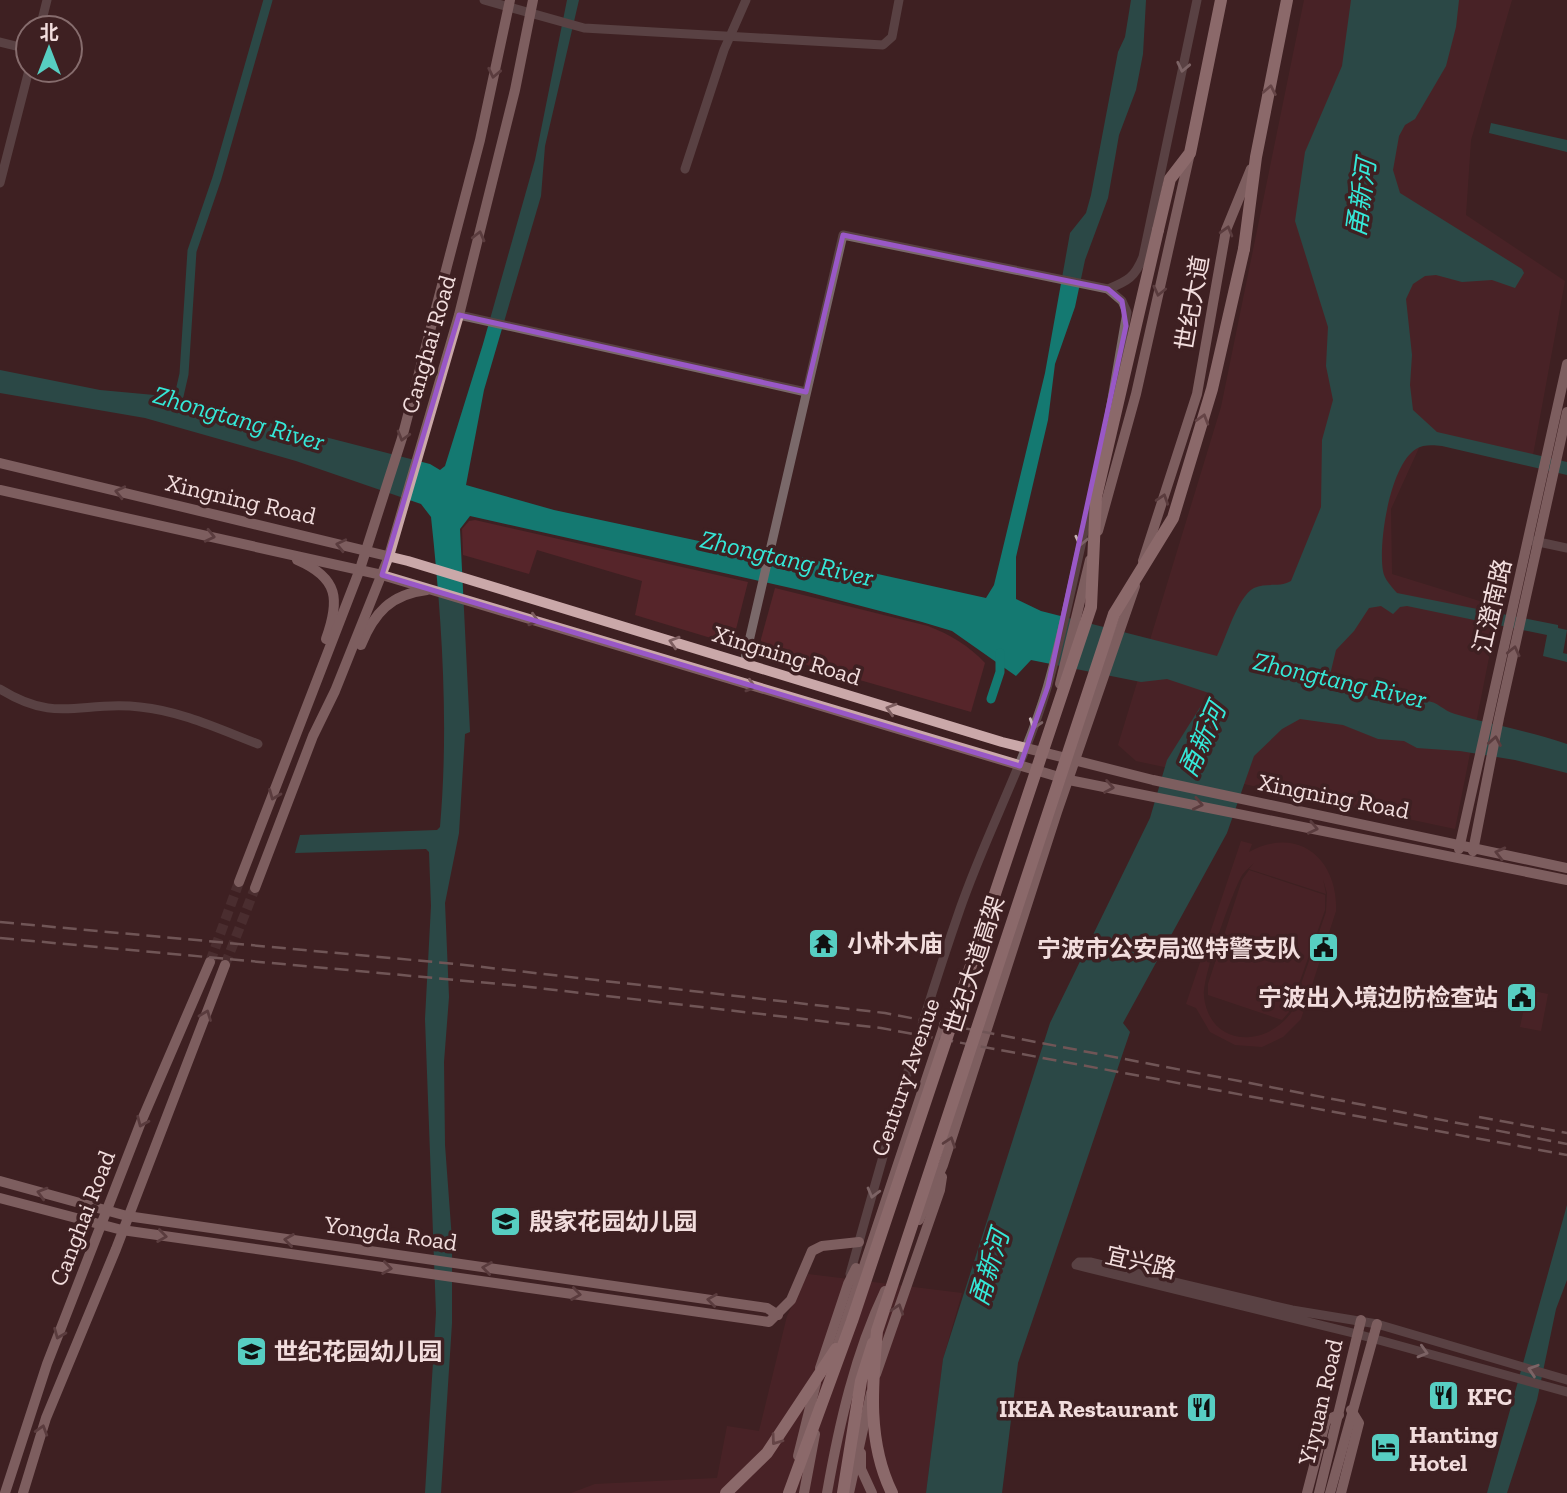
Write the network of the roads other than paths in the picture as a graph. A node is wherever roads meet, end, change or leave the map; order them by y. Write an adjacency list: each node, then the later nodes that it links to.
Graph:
1 (484, 0): 8 (street)
2 (533, 0): 9 (main road, Canghai Road)
3 (746, 0): 10 (street)
4 (899, 0): 10 (street)
5 (1197, 0): 16 (street, one-way to 16)
6 (1221, 0): 12 (highway, 世纪大道)
7 (1287, 0): 13 (highway, 世纪大道, one-way to 7)
8 (509, 3): 9 (street); 26 (main road, Canghai Road, one-way to 26)
9 (531, 13): 10 (street); 17 (main road, Canghai Road, one-way to 9)
10 (733, 35): 14 (street)
11 (25, 84): 15 (street)
12 (1190, 153): 33 (main road, 世纪大道, one-way to 33); 64 (highway, 世纪大道高架, bridge)
13 (1256, 157): 31 (main road, 世纪大道, one-way to 13); 31 (highway, 世纪大道高架, one-way to 13, bridge)
14 (685, 169)
15 (0, 183)
16 (1108, 289): 19 (street); 38 (street, one-way to 38)
17 (459, 315): 19 (street); 27 (main road, Canghai Road)
18 (1567, 364): 23 (main road, 江澄南路)
19 (806, 393): 32 (street)
20 (1567, 412): 23 (main road, 江澄南路)
21 (0, 463): 26 (main road, Xingning Road, one-way to 21)
22 (0, 490): 25 (main road, Xingning Road, one-way to 25)
23 (1534, 540): 24 (street); 42 (main road, 江澄南路); 43 (main road, 江澄南路, one-way to 23)
24 (1567, 548)
25 (275, 551): 28 (main road, Xingning Road); 34 (main road, Canghai Road)
26 (367, 551): 27 (main road, Xingning Road); 28 (main road, Canghai Road)
27 (389, 556): 29 (main road, Canghai Road); 32 (main road, Xingning Road, one-way to 27)
28 (360, 569): 29 (main road, Xingning Road); 34 (main road, Canghai Road)
29 (382, 575): 30 (main road, Xingning Road); 36 (main road, Canghai Road)
30 (433, 590): 36 (main road, Canghai Road); 40 (main road, Xingning Road, one-way to 40)
31 (1121, 612): 39 (main road, 世纪大道); 66 (highway, 世纪大道高架, bridge)
32 (744, 663): 38 (main road, Xingning Road, one-way to 32)
33 (1061, 679): 38 (main road, Century Avenue)
34 (315, 688): 48 (main road, Canghai Road, one-way to 48)
35 (0, 689): 37 (street)
36 (335, 691): 49 (main road, Canghai Road)
37 (258, 744)
38 (1032, 750): 39 (main road, Xingning Road); 40 (main road, Century Avenue)
39 (1076, 761): 41 (main road, 世纪大道); 42 (main road, Xingning Road)
40 (1025, 767): 41 (main road, Xingning Road); 59 (main road, Century Avenue); 60 (street, one-way to 60)
41 (1069, 780): 44 (main road, Xingning Road, one-way to 44); 52 (main road, one-way to 41)
42 (1460, 844): 43 (main road, Xingning Road); 44 (main road, 江澄南路)
43 (1474, 847): 45 (main road, 江澄南路); 46 (main road, Xingning Road, one-way to 43)
44 (1457, 857): 45 (main road, Xingning Road)
45 (1471, 860): 47 (main road, Xingning Road)
46 (1567, 868)
47 (1567, 880)
48 (239, 883)
49 (255, 888)
50 (210, 962): 55 (main road, Canghai Road, one-way to 55)
51 (225, 965): 56 (main road, Canghai Road, one-way to 51)
52 (943, 1165): 73 (main road, one-way to 52); 80 (main road)
53 (0, 1181): 55 (main road, Yongda Road, one-way to 53)
54 (0, 1198): 57 (main road, Yongda Road)
55 (107, 1211): 56 (main road, Yongda Road); 57 (main road, Canghai Road)
56 (127, 1216): 58 (main road, Canghai Road); 62 (main road, Yongda Road, one-way to 56)
57 (102, 1226): 58 (main road, Yongda Road); 74 (main road, Canghai Road, one-way to 74)
58 (122, 1230): 62 (main road, Yongda Road, one-way to 62); 75 (main road, Canghai Road, one-way to 58)
59 (871, 1241): 61 (main road); 79 (main road, Century Avenue)
60 (859, 1242): 61 (street); 62 (main road)
61 (848, 1284): 77 (main road)
62 (778, 1315)
63 (1361, 1320): 65 (street, 宜兴路); 67 (main road, Yiyuan Road); 67 (street, 宜兴路)
64 (852, 1321): 76 (highway, one-way to 76, bridge); 78 (highway, bridge)
65 (1377, 1324): 68 (main road, Yiyuan Road); 69 (street, 宜兴路, one-way to 65)
66 (877, 1331): 81 (highway, 世纪大道高架, bridge); 84 (highway, bridge)
67 (1357, 1334): 68 (street, 宜兴路); 72 (main road, Yiyuan Road)
68 (1373, 1338): 70 (street, 宜兴路, one-way to 70); 71 (main road, Yiyuan Road)
69 (1567, 1380)
70 (1567, 1392)
71 (1351, 1410): 87 (main road, Yiyuan Road); 88 (main road, Yiyuan Road)
72 (1339, 1415): 85 (main road); 86 (main road, Yiyuan Road)
73 (862, 1425): 82 (main road); 83 (main road)
74 (5, 1493)
75 (23, 1493)
76 (726, 1493)
77 (783, 1493)
78 (789, 1493)
79 (804, 1493)
80 (827, 1493)
81 (843, 1493)
82 (849, 1493)
83 (872, 1493)
84 (891, 1493)
85 (1307, 1493)
86 (1319, 1493)
87 (1330, 1493)
88 (1342, 1493)

